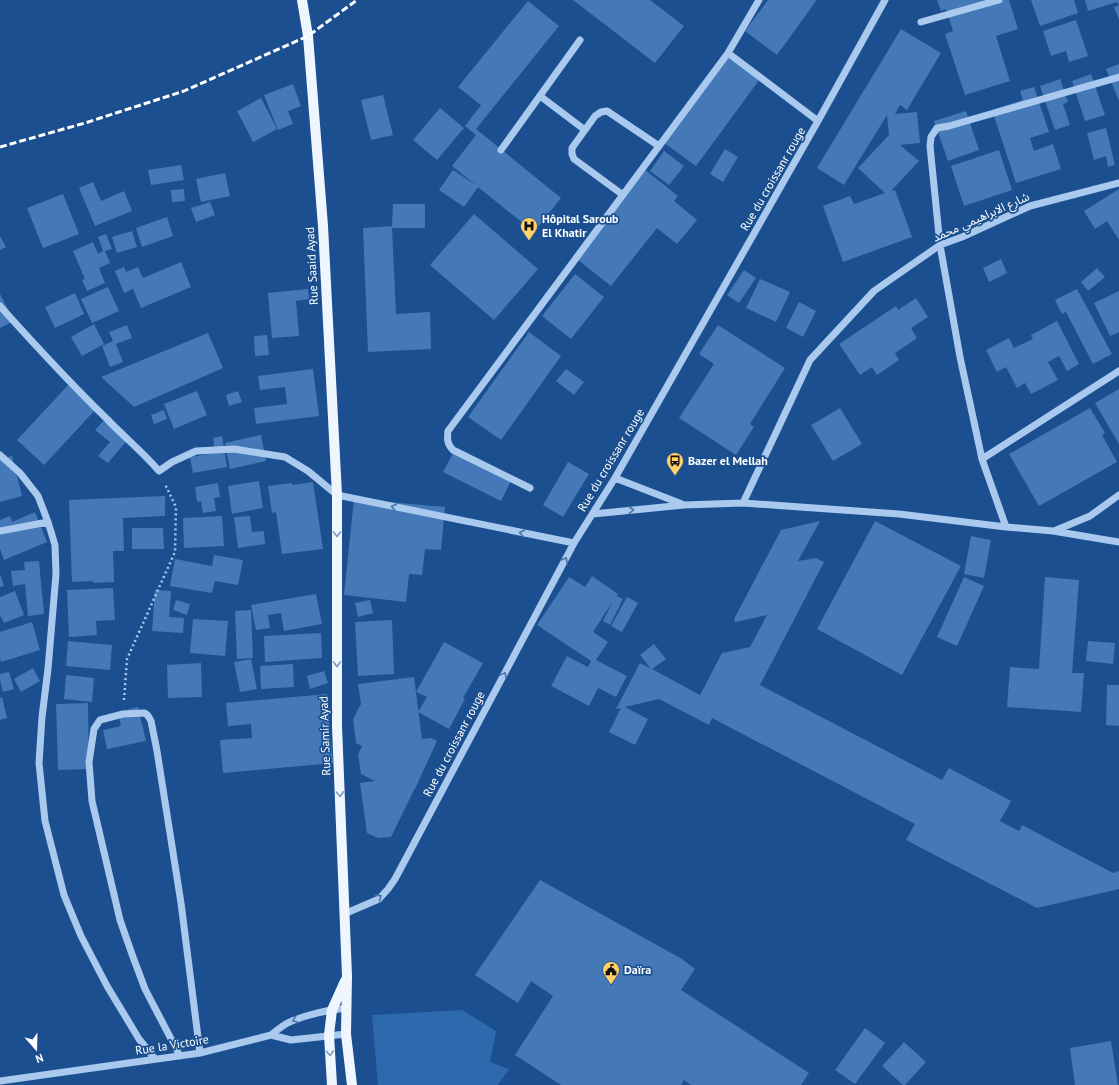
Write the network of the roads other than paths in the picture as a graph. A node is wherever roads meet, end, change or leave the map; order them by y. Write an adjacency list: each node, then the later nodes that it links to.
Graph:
1 (302, 0): 23 (main road, Rue Saaid Ayad)
2 (759, 0): 7 (street)
3 (885, 0): 10 (street, Rue du croissanr rouge)
4 (999, 0): 5 (street)
5 (921, 22)
6 (580, 40): 9 (street)
7 (728, 53): 10 (street); 12 (street)
8 (1119, 77): 16 (street)
9 (540, 96): 11 (street); 13 (street)
10 (818, 121): 21 (street, Rue du croissanr rouge)
11 (585, 130): 12 (street); 15 (street)
12 (659, 146): 15 (street)
13 (501, 150)
14 (1119, 183): 16 (street, شارع الابراهيمي محمد)
15 (623, 195): 22 (street)
16 (940, 245): 20 (street); 25 (street, شارع الابراهيمي محمد)
17 (0, 306): 23 (street)
18 (1119, 371): 20 (street)
19 (0, 455): 28 (street)
20 (982, 459): 29 (street)
21 (615, 478): 26 (street); 27 (street, Rue du croissanr rouge)
22 (530, 488)
23 (337, 495): 33 (street, one-way to 23); 34 (main road, Rue Samir Ayad, one-way to 34)
24 (1119, 495): 30 (street)
25 (743, 503): 26 (street); 29 (street)
26 (684, 505): 27 (street, one-way to 26)
27 (593, 514): 33 (street, Rue du croissanr rouge)
28 (48, 522): 31 (street); 43 (street)
29 (1006, 527): 30 (street)
30 (1053, 531): 32 (street)
31 (0, 532)
32 (1119, 542)
33 (574, 543): 34 (street, Rue du croissanr rouge, one-way to 33)
34 (344, 914): 35 (main road, Rue Samir Ayad)
35 (347, 976): 36 (main road, Rue Samir Ayad); 37 (main road, Rue Samir Ayad)
36 (347, 1008): 37 (street); 38 (main road, Rue Samir Ayad)
37 (332, 1010): 39 (street, one-way to 39); 40 (main road, Rue Samir Ayad)
38 (346, 1034): 40 (street, Rue la Victoire); 46 (main road, Rue Samir Ayad)
39 (271, 1035): 40 (street, Rue la Victoire); 41 (street, Rue la Victoire)
40 (328, 1035): 45 (main road, Rue Samir Ayad, one-way to 45)
41 (200, 1053): 42 (street, Rue la Victoire); 42 (street)
42 (180, 1056): 43 (street, Rue la Victoire)
43 (154, 1059): 44 (street, Rue la Victoire)
44 (0, 1081)
45 (332, 1085)
46 (352, 1085)

